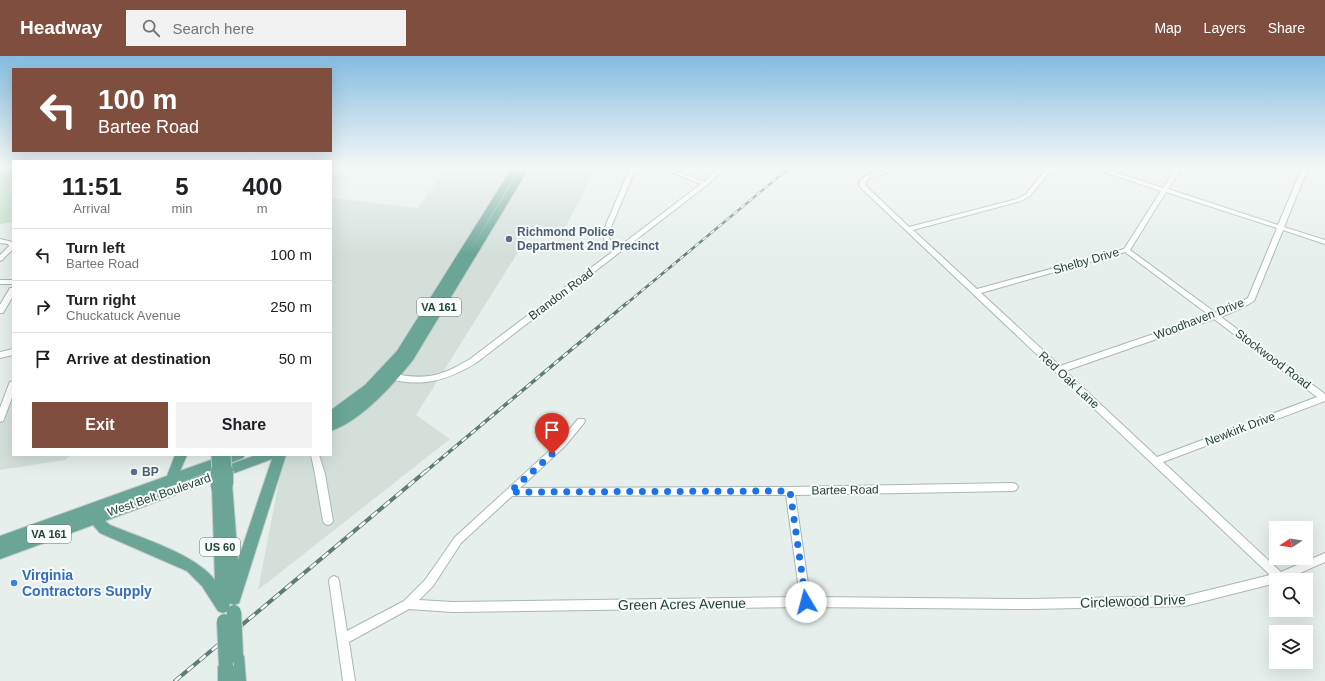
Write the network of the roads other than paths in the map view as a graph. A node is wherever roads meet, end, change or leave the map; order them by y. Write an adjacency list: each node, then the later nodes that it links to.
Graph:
1 (498, 197): 26 (main road, VA 161)
2 (507, 197): 26 (main road, VA 161)
3 (621, 197): 14 (street)
4 (688, 197): 14 (street, Brandon Road)
5 (874, 197): 11 (street, Red Oak Lane)
6 (1024, 197): 11 (street)
7 (1160, 197): 15 (street, Shelby Drive)
8 (1187, 197): 10 (street)
9 (1293, 197): 10 (street, Woodhaven Drive)
10 (1280, 227): 13 (street); 22 (street, Woodhaven Drive)
11 (908, 230): 20 (street, Red Oak Lane)
12 (0, 241): 16 (street)
13 (1325, 242)
14 (621, 249): 26 (street, Brandon Road)
15 (1126, 250): 20 (street, Shelby Drive); 22 (street, Stockwood Road)
16 (0, 259)
17 (0, 282): 18 (street)
18 (12, 282)
19 (12, 292): 21 (street)
20 (975, 292): 25 (street, Red Oak Lane)
21 (0, 310)
22 (1215, 316): 25 (street, Woodhaven Drive); 28 (street, Stockwood Road)
23 (12, 352): 24 (street)
24 (0, 355)
25 (1058, 370): 38 (street, Red Oak Lane)
26 (389, 376): 29 (main road, VA 161); 32 (main road, VA 161)
27 (12, 387): 30 (street)
28 (1325, 397): 38 (street, Newkirk Drive)
29 (332, 415)
30 (0, 419)
31 (581, 421): 43 (street)
32 (332, 425)
33 (181, 456): 40 (main road)
34 (238, 456): 39 (main road, VA 161)
35 (266, 456): 39 (main road, VA 161)
36 (280, 456): 56 (main road)
37 (315, 456): 45 (street)
38 (1156, 461): 49 (street, Red Oak Lane)
39 (221, 469): 40 (main road, West Belt Boulevard / VA 161); 56 (main road, US 60)
40 (173, 485): 44 (main road, West Belt Boulevard / VA 161)
41 (1013, 487): 42 (street, Bartee Road)
42 (790, 491): 43 (street, Bartee Road); 53 (street)
43 (510, 492): 54 (street)
44 (98, 512): 46 (main road, West Belt Boulevard / VA 161); 47 (main road, VA 161); 56 (main road)
45 (328, 521)
46 (0, 542)
47 (0, 553)
48 (1325, 557): 50 (street, Circlewood Drive)
49 (1276, 573)
50 (1289, 573)
51 (1269, 580): 55 (street, Circlewood Drive)
52 (334, 581): 57 (street)
53 (806, 602): 54 (street, Green Acres Avenue); 55 (street, Green Acres Avenue)
54 (408, 604): 57 (street)
55 (1029, 604)
56 (229, 609): 58 (main road, US 60, bridge)
57 (343, 639): 60 (street)
58 (229, 668): 59 (main road, US 60)
59 (238, 681)
60 (349, 681)

